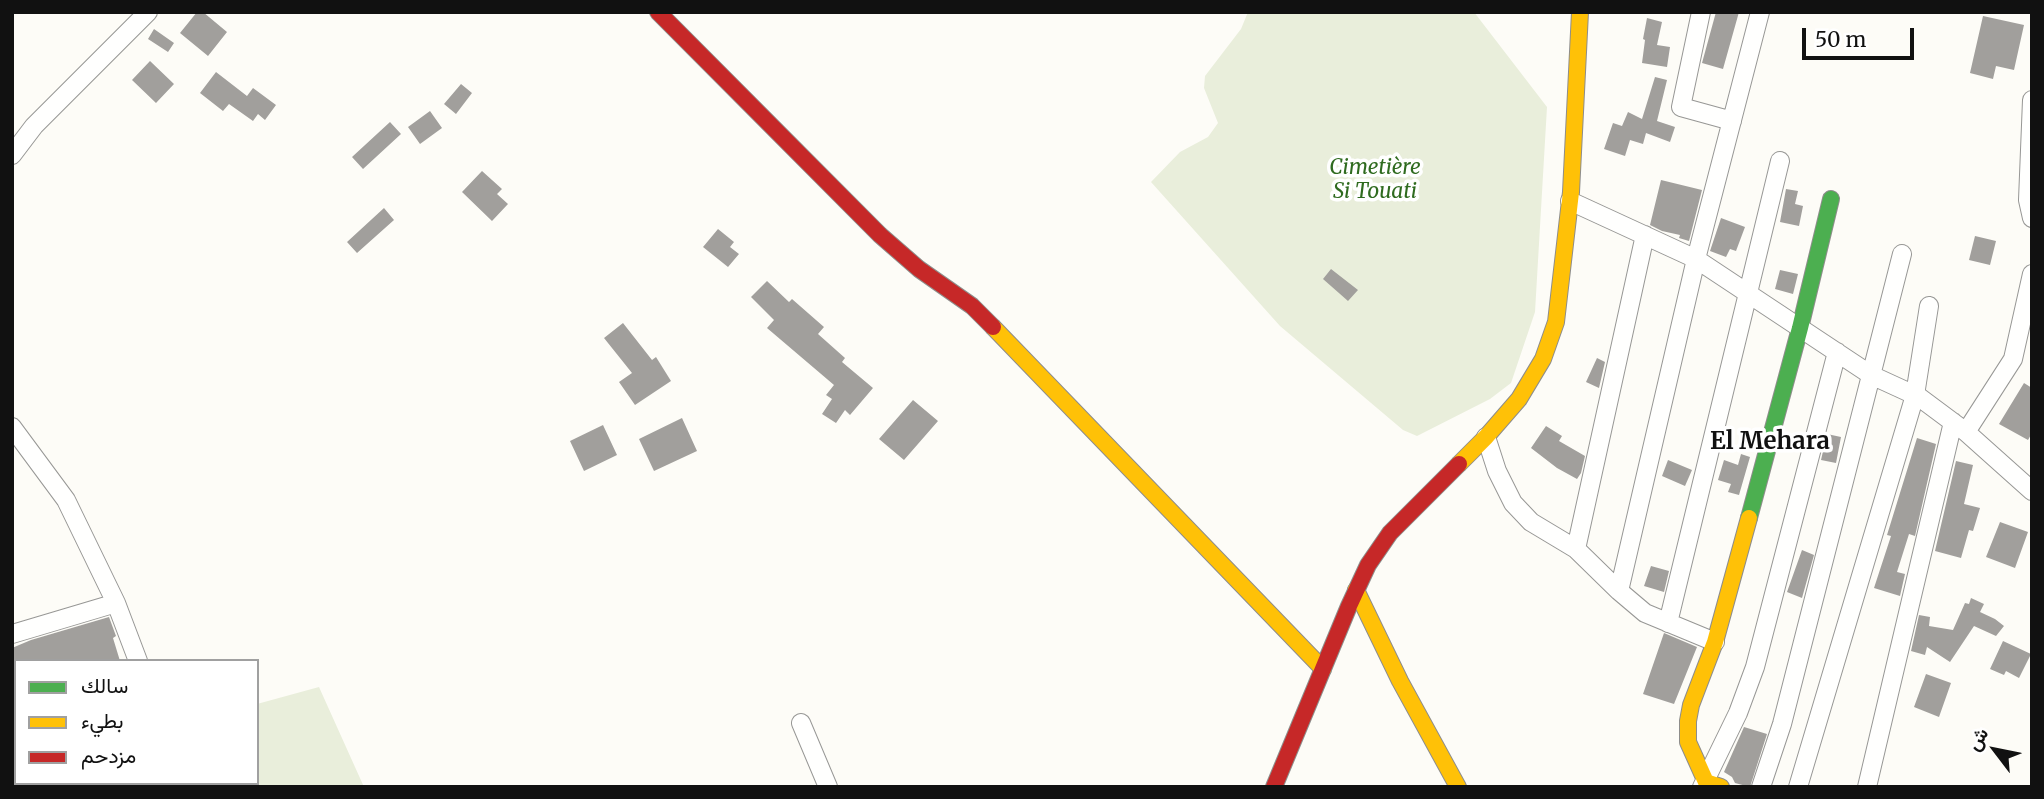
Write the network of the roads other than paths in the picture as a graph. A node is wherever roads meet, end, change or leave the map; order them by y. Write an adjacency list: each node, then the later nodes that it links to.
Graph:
1 (148, 12): 8 (street)
2 (658, 12): 37 (street)
3 (1580, 12): 11 (street)
4 (1701, 12): 7 (street)
5 (1760, 12): 7 (street)
6 (2032, 100): 12 (street)
7 (1732, 121): 15 (street)
8 (12, 155)
9 (1780, 161): 17 (street)
10 (1831, 199): 19 (street)
11 (1570, 201): 13 (street); 27 (street)
12 (2032, 218)
13 (1645, 235): 15 (street); 29 (street)
14 (1902, 254): 23 (street)
15 (1696, 259): 17 (street); 31 (street)
16 (2032, 274): 22 (street)
17 (1748, 293): 19 (street); 33 (street)
18 (1929, 306): 24 (street)
19 (1800, 328): 20 (street); 35 (street)
20 (1837, 352): 23 (street); 39 (street)
21 (2032, 358): 22 (street)
22 (2013, 359): 26 (street)
23 (1871, 375): 24 (street); 43 (street)
24 (1914, 395): 26 (street); 44 (street)
25 (12, 427): 32 (street)
26 (1960, 427): 28 (street); 45 (street)
27 (1486, 436): 29 (street); 30 (street)
28 (2032, 491)
29 (1577, 549): 31 (street)
30 (1356, 590): 37 (street); 42 (street)
31 (1619, 590): 33 (street)
32 (116, 603): 34 (street); 36 (street)
33 (1668, 623): 35 (street)
34 (12, 634)
35 (1715, 642): 39 (street)
36 (137, 659)
37 (1323, 669): 41 (street)
38 (800, 723): 40 (street)
39 (1710, 785)
40 (828, 787)
41 (1274, 787)
42 (1458, 787)
43 (1761, 787)
44 (1798, 787)
45 (1867, 787)

